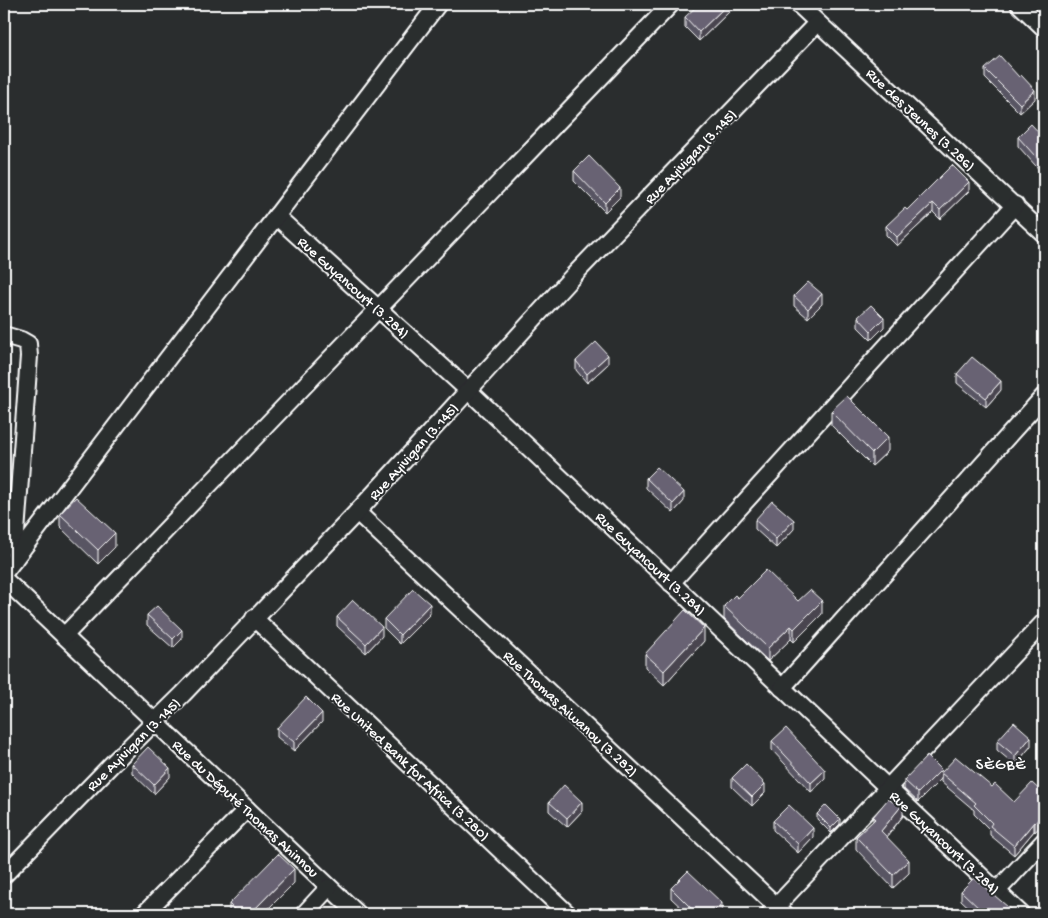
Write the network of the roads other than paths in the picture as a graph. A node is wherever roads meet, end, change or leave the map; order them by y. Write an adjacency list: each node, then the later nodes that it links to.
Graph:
1 (438, 4): 8 (street)
2 (671, 4): 10 (street)
3 (798, 4): 5 (street, Rue des Jeunes (3.286))
4 (1019, 4): 6 (street)
5 (818, 23): 7 (street, Rue des Jeunes (3.286)); 12 (street, Rue Ayivigan (3.145))
6 (1044, 28)
7 (1015, 205): 9 (street, Rue des Jeunes (3.286)); 18 (street)
8 (276, 216): 10 (street, Rue Guyancourt (3.284)); 15 (street)
9 (1044, 234)
10 (378, 309): 12 (street, Rue Guyancourt (3.284)); 21 (street)
11 (4, 335): 15 (street)
12 (468, 390): 14 (street, Rue Ayivigan (3.145)); 18 (street, Rue Guyancourt (3.284))
13 (1044, 396): 22 (street)
14 (357, 512): 19 (street, Rue Ayivigan (3.145)); 30 (street, Rue Thomas Aiwanou (3.282))
15 (14, 560): 16 (street)
16 (4, 573)
17 (4, 579): 21 (street, Rue du Député Thomas Ahinnou)
18 (671, 583): 22 (street, Rue Guyancourt (3.284))
19 (254, 618): 23 (street, Rue Ayivigan (3.145)); 34 (street, Rue United Bank for Africa (3.280))
20 (1044, 622): 24 (street)
21 (64, 636): 23 (street, Rue du Député Thomas Ahinnou)
22 (782, 688): 24 (street, Rue Guyancourt (3.284))
23 (154, 721): 25 (street, Rue du Député Thomas Ahinnou); 27 (street, Rue Ayivigan (3.145))
24 (888, 788): 29 (street, Rue Guyancourt (3.284)); 30 (street)
25 (247, 810): 28 (street, Rue du Député Thomas Ahinnou); 31 (street)
26 (1044, 841): 29 (street)
27 (4, 875)
28 (329, 887): 32 (street); 33 (street, Rue du Député Thomas Ahinnou)
29 (997, 891): 35 (street, Rue Guyancourt (3.284))
30 (777, 911)
31 (144, 914)
32 (304, 914)
33 (358, 914)
34 (568, 914)
35 (1021, 914)

